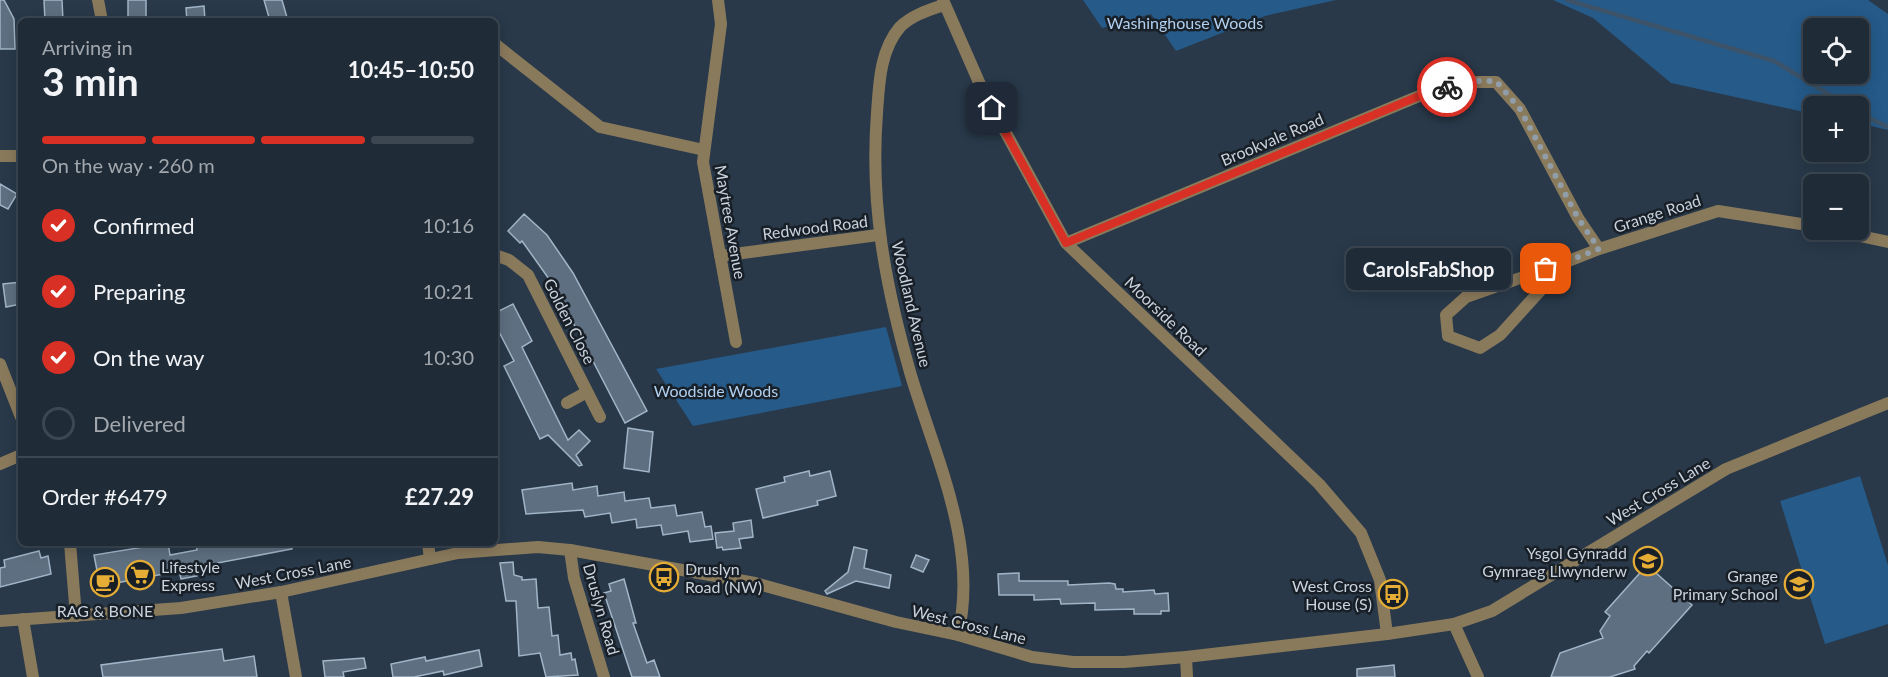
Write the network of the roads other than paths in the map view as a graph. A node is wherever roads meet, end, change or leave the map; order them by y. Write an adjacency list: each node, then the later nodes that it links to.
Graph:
1 (98, 0): 4 (street)
2 (718, 0): 7 (street, Maytree Avenue)
3 (944, 2): 11 (street, Woodland Avenue); 14 (street, Moorside Road)
4 (101, 18)
5 (498, 46): 7 (street)
6 (1496, 81): 14 (street, Brookvale Road); 15 (street, Grange Road)
7 (704, 150): 17 (street, Maytree Avenue)
8 (0, 156): 9 (street)
9 (18, 156)
10 (1803, 224): 15 (street, Grange Road)
11 (878, 235): 17 (street, Redwood Road); 38 (street, Woodland Avenue)
12 (1869, 238): 13 (street)
13 (1888, 242)
14 (1066, 243): 37 (street, Moorside Road)
15 (1599, 249): 18 (street)
16 (498, 256): 21 (street, Golden Close)
17 (720, 256): 19 (street, Maytree Avenue)
18 (1566, 262): 18 (street)
19 (736, 342)
20 (0, 364): 24 (street)
21 (587, 392): 22 (street); 25 (street, Golden Close)
22 (567, 403)
23 (1888, 403): 36 (street, West Cross Lane)
24 (18, 409)
25 (600, 417)
26 (18, 456): 27 (street)
27 (0, 464)
28 (70, 546): 33 (street)
29 (428, 546): 31 (street)
30 (570, 550): 31 (street, West Cross Lane); 38 (street, West Cross Lane); 42 (street, Druslyn Road)
31 (430, 559): 32 (street, West Cross Lane)
32 (281, 592): 33 (street, West Cross Lane); 41 (street)
33 (76, 616): 34 (street, West Cross Lane)
34 (23, 619): 35 (street, West Cross Lane); 40 (street)
35 (0, 621)
36 (1454, 624): 37 (street, West Cross Lane); 44 (street)
37 (1387, 634): 39 (street, West Cross Lane)
38 (958, 635): 39 (street, West Cross Lane)
39 (1186, 657): 43 (street)
40 (33, 677)
41 (296, 677)
42 (604, 677)
43 (1187, 677)
44 (1478, 677)

